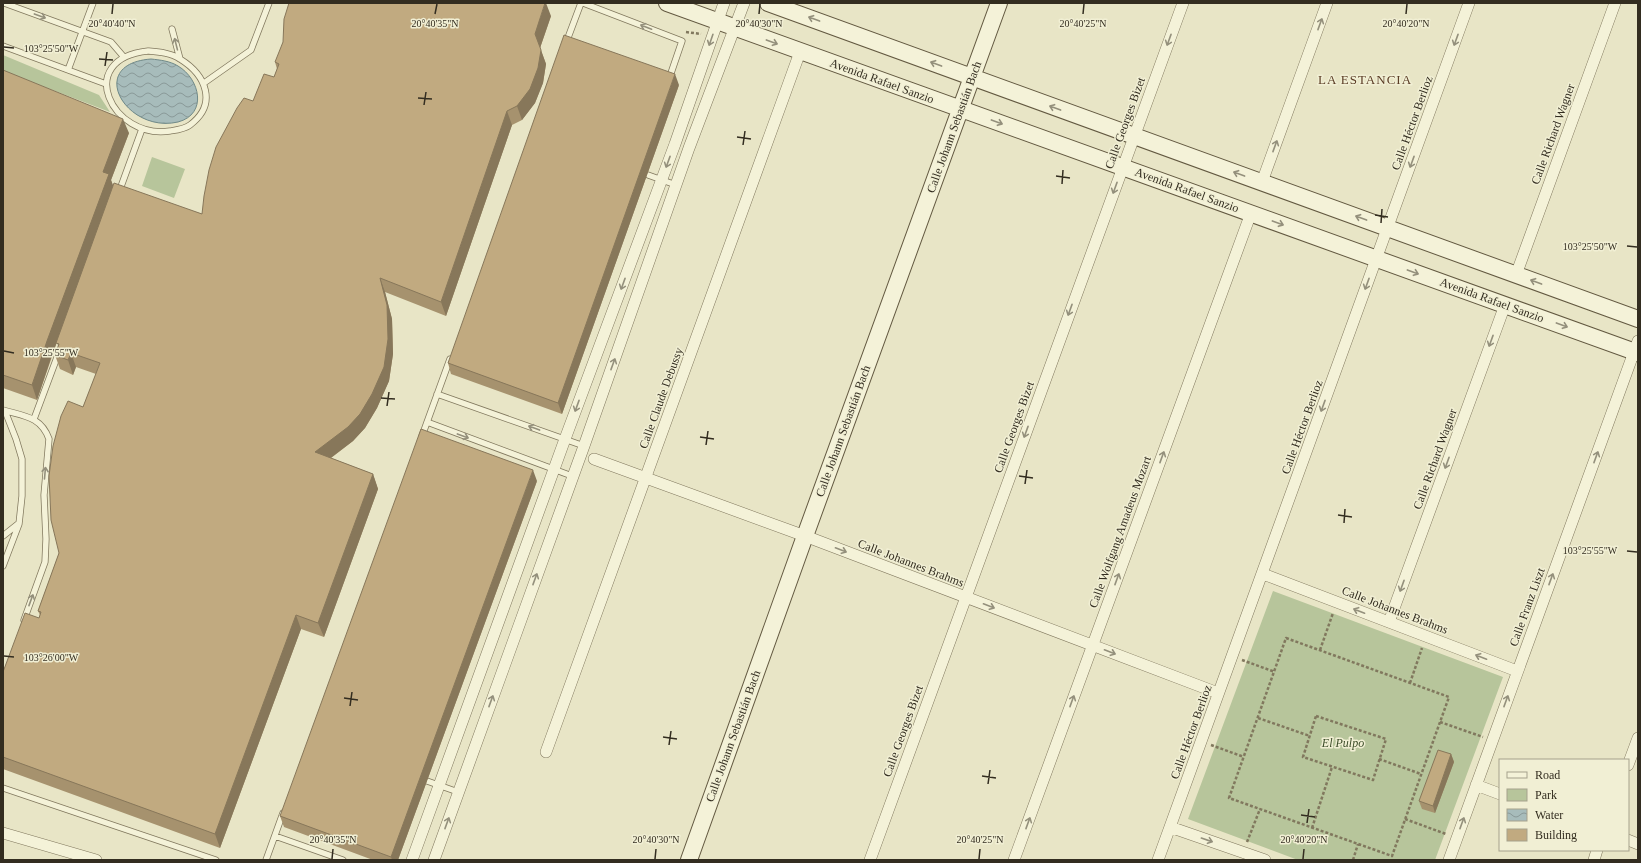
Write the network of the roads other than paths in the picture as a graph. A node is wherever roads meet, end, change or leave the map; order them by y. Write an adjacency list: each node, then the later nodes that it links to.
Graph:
1 (4, 3): 17 (lane, one-way to 17)
2 (93, 3): 17 (lane)
3 (269, 3): 26 (lane)
4 (582, 3): 19 (lane); 25 (lane, one-way to 4)
5 (667, 3): 14 (main road)
6 (724, 3): 14 (street)
7 (744, 3): 15 (street)
8 (768, 3): 24 (main road, one-way to 8)
9 (999, 3): 24 (main road, Calle Johann Sebastián Bach)
10 (1183, 3): 32 (street, Calle Georges Bizet, one-way to 32)
11 (1327, 3): 36 (street, one-way to 11)
12 (1469, 3): 40 (street, Calle Héctor Berlioz, one-way to 40)
13 (1615, 3): 42 (street, Calle Richard Wagner)
14 (715, 28): 15 (main road, Avenida Rafael Sanzio); 28 (street, one-way to 28)
15 (735, 28): 20 (main road, Avenida Rafael Sanzio, one-way to 20); 30 (street)
16 (172, 29): 22 (lane, one-way to 16)
17 (82, 32): 21 (lane); 23 (lane)
18 (3, 46): 23 (lane)
19 (565, 46)
20 (800, 52): 29 (main road, Avenida Rafael Sanzio); 58 (street, Calle Claude Debussy)
21 (123, 56): 22 (lane); 27 (lane)
22 (180, 59): 26 (lane)
23 (68, 70): 27 (lane)
24 (972, 77): 29 (main road, Calle Johann Sebastián Bach); 32 (main road, one-way to 24)
25 (669, 79)
26 (204, 83): 31 (lane)
27 (106, 84): 31 (lane)
28 (687, 108): 30 (street); 35 (street, one-way to 35)
29 (961, 109): 33 (main road, Avenida Rafael Sanzio, one-way to 33); 61 (main road, Calle Johann Sebastián Bach)
30 (702, 114): 37 (street)
31 (142, 129): 38 (lane)
32 (1134, 136): 33 (street, Calle Georges Bizet); 36 (main road, one-way to 32)
33 (1123, 167): 39 (main road, Avenida Rafael Sanzio); 64 (street, Calle Georges Bizet, one-way to 64)
34 (648, 175): 35 (lane)
35 (662, 179): 37 (lane); 52 (street, one-way to 52)
36 (1262, 182): 40 (main road, one-way to 36)
37 (676, 184): 54 (street, one-way to 37)
38 (117, 196)
39 (1251, 213): 41 (main road, Avenida Rafael Sanzio, one-way to 41); 67 (street, Calle Wolfgang Amadeus Mozart, one-way to 39)
40 (1388, 228): 41 (street, Calle Héctor Berlioz); 42 (main road)
41 (1377, 258): 43 (main road, Avenida Rafael Sanzio, one-way to 43); 63 (street, Calle Héctor Berlioz, one-way to 63)
42 (1516, 275): 44 (main road, one-way to 42)
43 (1505, 305): 46 (main road, Avenida Rafael Sanzio, one-way to 46); 65 (street, Calle Richard Wagner, one-way to 65)
44 (1638, 319)
45 (62, 344): 50 (lane)
46 (1637, 348): 68 (street, Calle Franz Liszt, one-way to 46)
47 (454, 349): 48 (lane)
48 (437, 394): 51 (lane); 52 (lane, one-way to 48)
49 (4, 411): 50 (lane); 59 (lane)
50 (34, 419): 66 (lane, one-way to 50)
51 (427, 422): 53 (lane); 56 (lane, one-way to 56)
52 (565, 439): 54 (lane); 56 (street)
53 (419, 444)
54 (584, 446): 57 (street)
55 (594, 459): 58 (street, Calle Johannes Brahms)
56 (554, 469): 57 (lane); 74 (street)
57 (572, 476): 77 (street, one-way to 57)
58 (645, 478): 61 (street, Calle Johannes Brahms); 71 (street, Calle Claude Debussy)
59 (18, 524): 60 (lane); 62 (lane)
60 (3, 536)
61 (805, 536): 64 (street, Calle Johannes Brahms, one-way to 64); 89 (main road, Calle Johann Sebastián Bach)
62 (3, 566)
63 (1263, 574): 65 (street, Calle Johannes Brahms, one-way to 63); 69 (street, Calle Héctor Berlioz)
64 (966, 597): 67 (street, Calle Johannes Brahms, one-way to 67); 90 (street, Calle Georges Bizet)
65 (1389, 622): 68 (street, Calle Johannes Brahms, one-way to 65)
66 (21, 626)
67 (1093, 645): 69 (street, Calle Johannes Brahms, one-way to 69); 91 (street, Calle Wolfgang Amadeus Mozart, one-way to 67)
68 (1518, 670): 75 (street, Calle Franz Liszt, one-way to 68)
69 (1218, 693): 80 (street, Calle Héctor Berlioz)
70 (1638, 738): 72 (street)
71 (546, 752)
72 (1629, 762)
73 (427, 781): 74 (lane)
74 (440, 785): 77 (lane); 87 (street)
75 (1476, 785): 78 (street); 94 (street, Calle Franz Liszt, one-way to 75)
76 (3, 788): 84 (lane)
77 (458, 792): 88 (street, one-way to 77)
78 (1499, 794)
79 (285, 806): 82 (lane)
80 (1170, 827): 92 (street, Calle Héctor Berlioz); 93 (street, one-way to 93)
81 (3, 833): 83 (street)
82 (274, 836): 85 (lane); 86 (lane)
83 (96, 860)
84 (216, 860)
85 (266, 860)
86 (343, 860)
87 (412, 860)
88 (434, 860)
89 (688, 860)
90 (870, 860)
91 (1014, 860)
92 (1158, 860)
93 (1265, 860)
94 (1449, 860)

